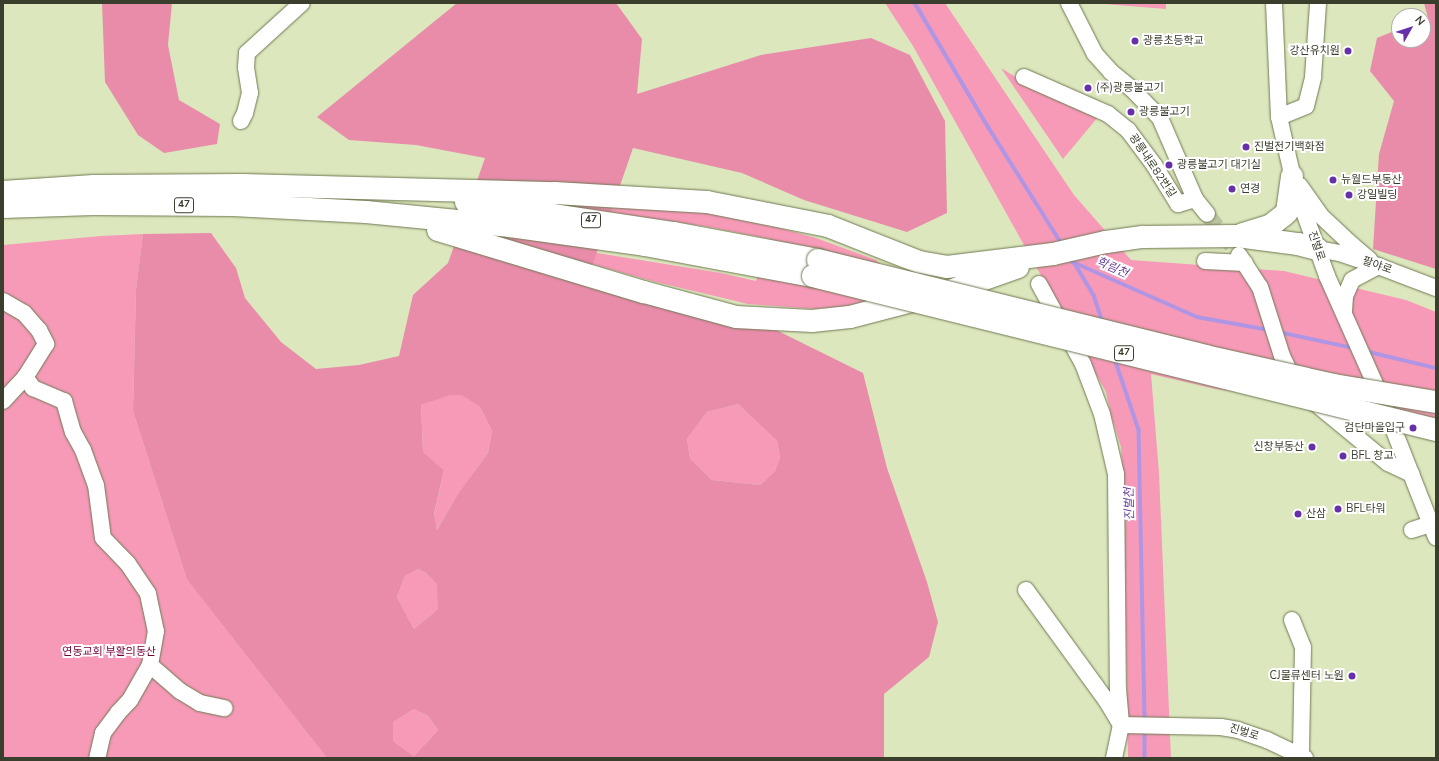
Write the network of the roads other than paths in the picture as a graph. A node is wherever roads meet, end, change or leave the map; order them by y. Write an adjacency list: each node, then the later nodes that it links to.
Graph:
1 (302, 3): 7 (street)
2 (1069, 3): 11 (street, 광릉내로82번길)
3 (1274, 3): 6 (street, 진벌로)
4 (1318, 3): 6 (street)
5 (1024, 77): 11 (street, 광릉내로82번길)
6 (1279, 117): 8 (street, 진벌로)
7 (241, 122)
8 (1292, 176): 15 (street, 진벌로); 16 (highway); 19 (street)
9 (363, 188): 10 (highway, 47); 17 (highway); 20 (highway, 47)
10 (3, 192)
11 (1195, 199): 14 (street, 광릉내로82번길)
12 (3, 207): 13 (highway, 47)
13 (366, 212): 17 (highway); 20 (highway, 47)
14 (1207, 214)
15 (1317, 249): 16 (highway); 19 (street, 팔야로); 24 (street, 진벌로)
16 (1240, 251): 17 (highway); 18 (street); 29 (street)
17 (1052, 254)
18 (1205, 261)
19 (1378, 266): 22 (street, 팔야로); 24 (street)
20 (815, 268): 27 (highway, 47, bridge); 28 (highway, 47, bridge)
21 (1038, 284): 37 (street)
22 (1436, 288)
23 (3, 301): 25 (street)
24 (1344, 310): 29 (street, 진벌로)
25 (25, 377): 26 (street); 35 (street)
26 (3, 401)
27 (1436, 402)
28 (1436, 430)
29 (1414, 478): 30 (street, 진벌로)
30 (1430, 506): 32 (street, 진벌로)
31 (1412, 530): 32 (street)
32 (1433, 531)
33 (1026, 590): 37 (street)
34 (1292, 620): 38 (street)
35 (150, 666): 36 (street); 39 (street)
36 (224, 708)
37 (1121, 725): 38 (street, 진벌로); 40 (street)
38 (1303, 756)
39 (97, 758)
40 (1114, 758)

